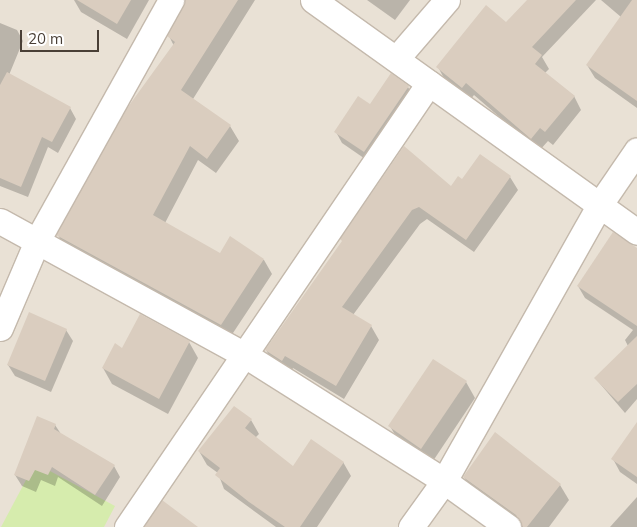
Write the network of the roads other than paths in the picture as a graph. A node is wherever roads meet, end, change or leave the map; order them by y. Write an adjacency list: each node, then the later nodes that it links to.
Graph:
1 (171, 0): 10 (street)
2 (313, 0): 4 (street)
3 (448, 0): 4 (street)
4 (396, 60): 5 (street)
5 (429, 83): 7 (street); 12 (street)
6 (637, 150): 7 (street)
7 (600, 204): 9 (street); 13 (street)
8 (0, 221): 10 (street)
9 (637, 232)
10 (38, 239): 11 (street); 12 (street)
11 (0, 328)
12 (245, 355): 13 (street); 14 (street)
13 (444, 481): 15 (street); 16 (street)
14 (127, 527)
15 (412, 527)
16 (508, 527)

